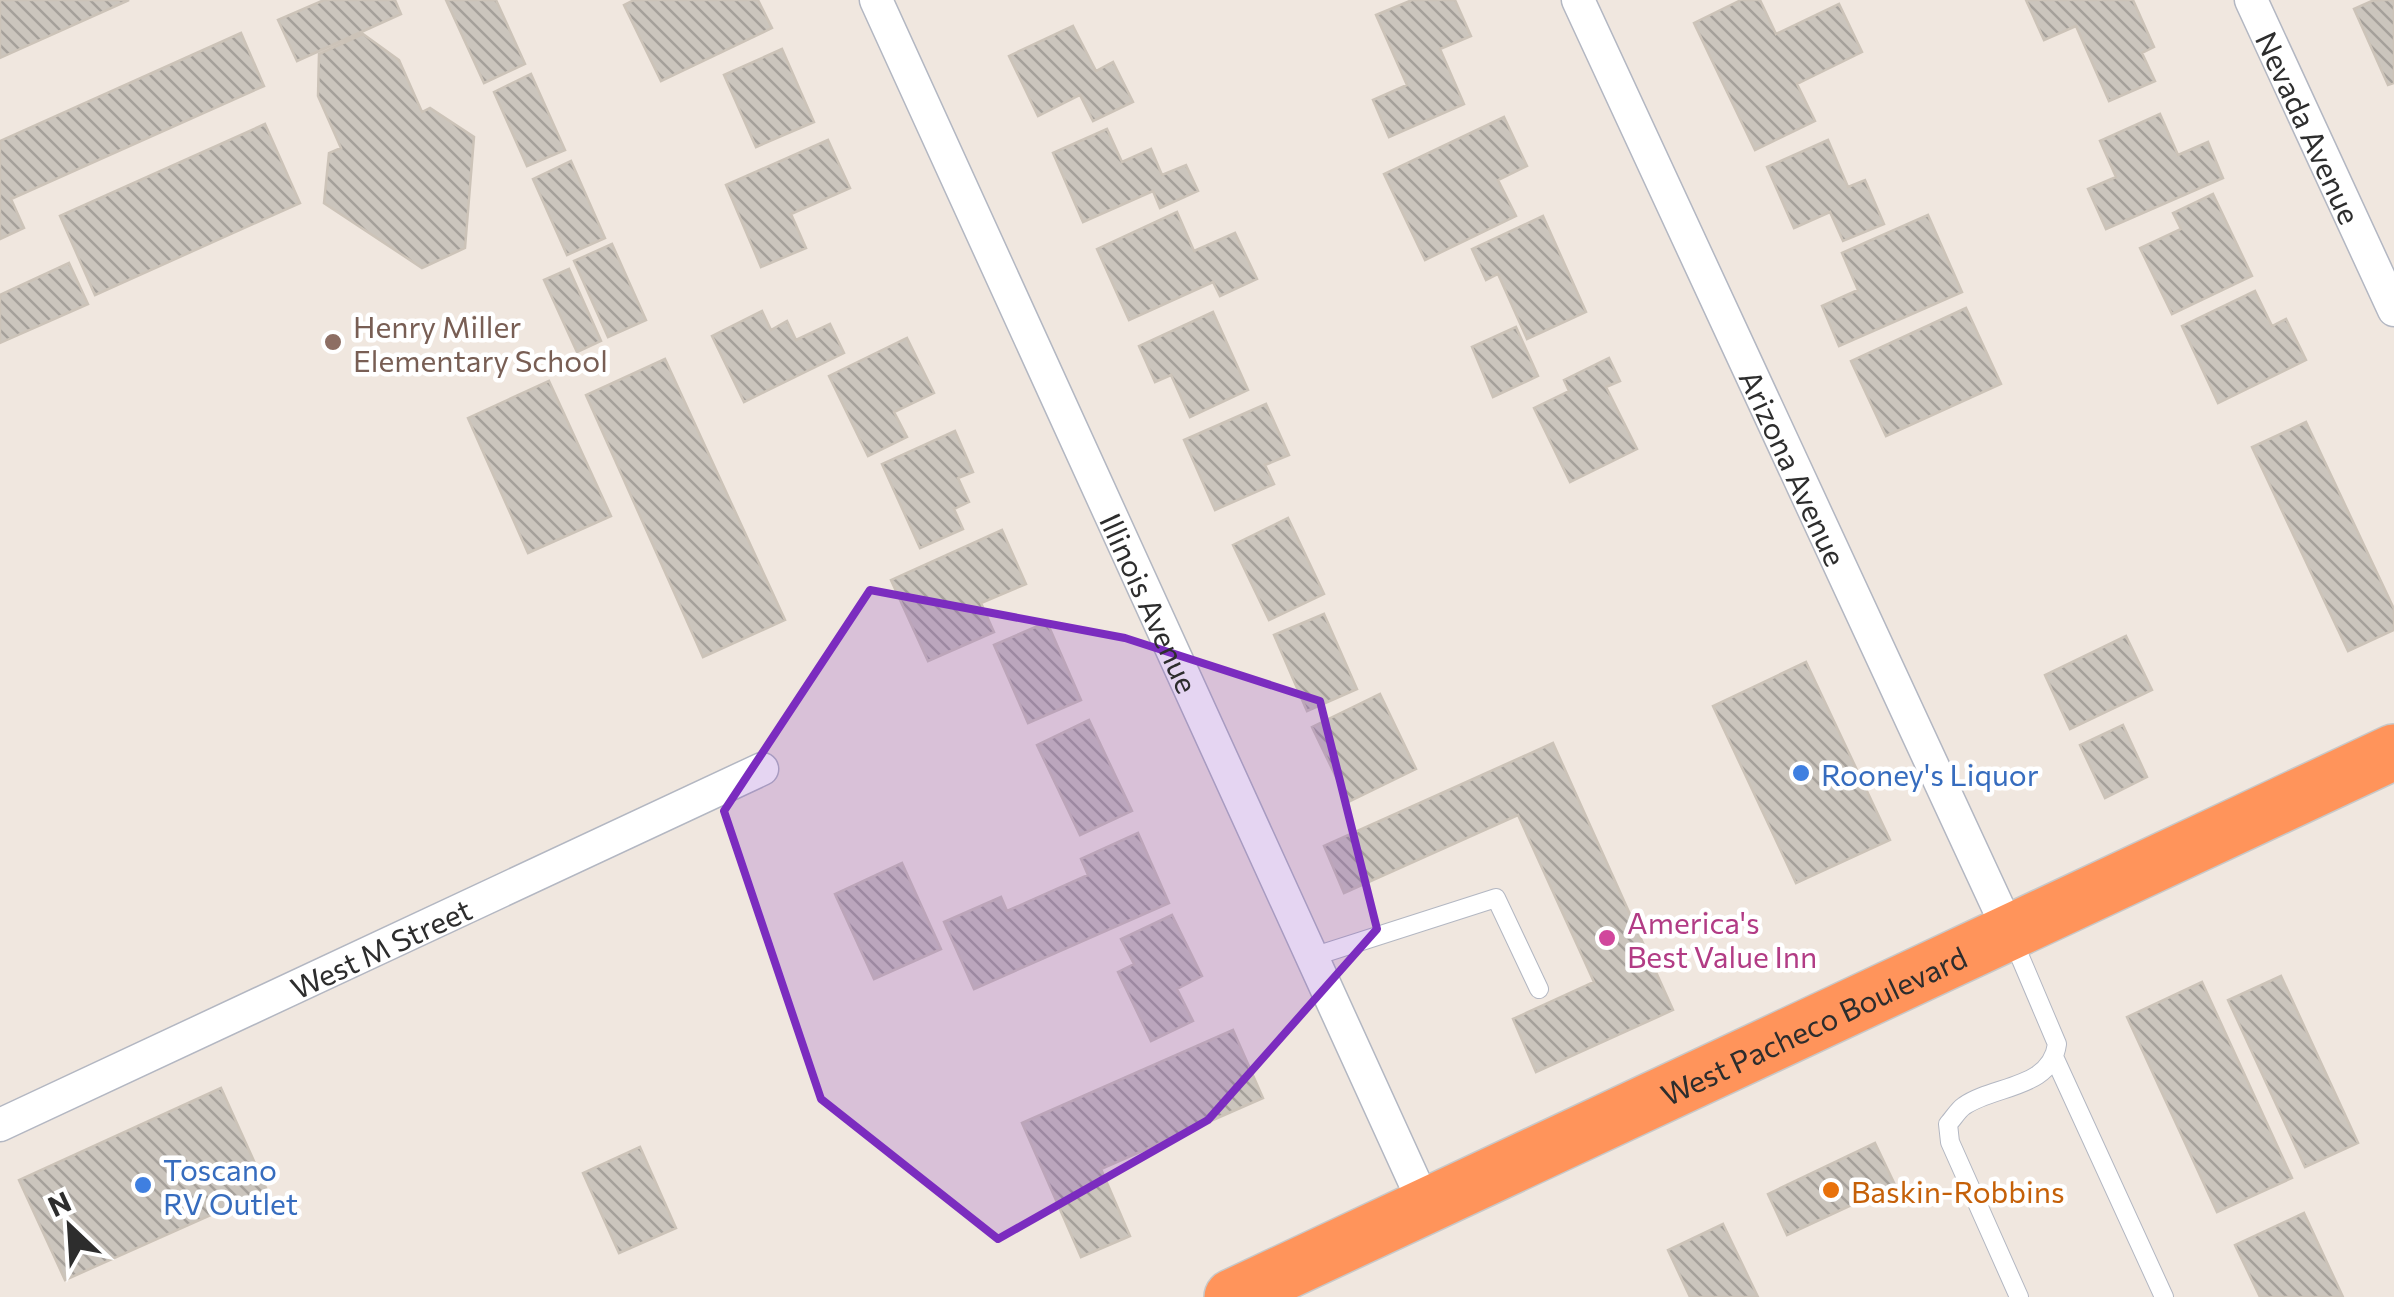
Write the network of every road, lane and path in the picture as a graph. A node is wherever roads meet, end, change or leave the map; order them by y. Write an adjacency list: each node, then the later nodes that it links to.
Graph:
1 (876, 0): 8 (street, Illinois Avenue)
2 (1578, 0): 7 (street, Arizona Avenue)
3 (2251, 0): 4 (street, Nevada Avenue)
4 (2394, 310)
5 (2394, 752): 7 (highway, West Pacheco Boulevard)
6 (762, 769): 11 (street, West M Street)
7 (2010, 933): 10 (lane); 12 (highway, West Pacheco Boulevard)
8 (1312, 957): 9 (lane); 12 (street, Illinois Avenue)
9 (1539, 989)
10 (2055, 1058): 14 (lane); 15 (lane)
11 (0, 1124)
12 (1426, 1207): 13 (highway, West Pacheco Boulevard)
13 (1232, 1297)
14 (2019, 1297)
15 (2164, 1297)

